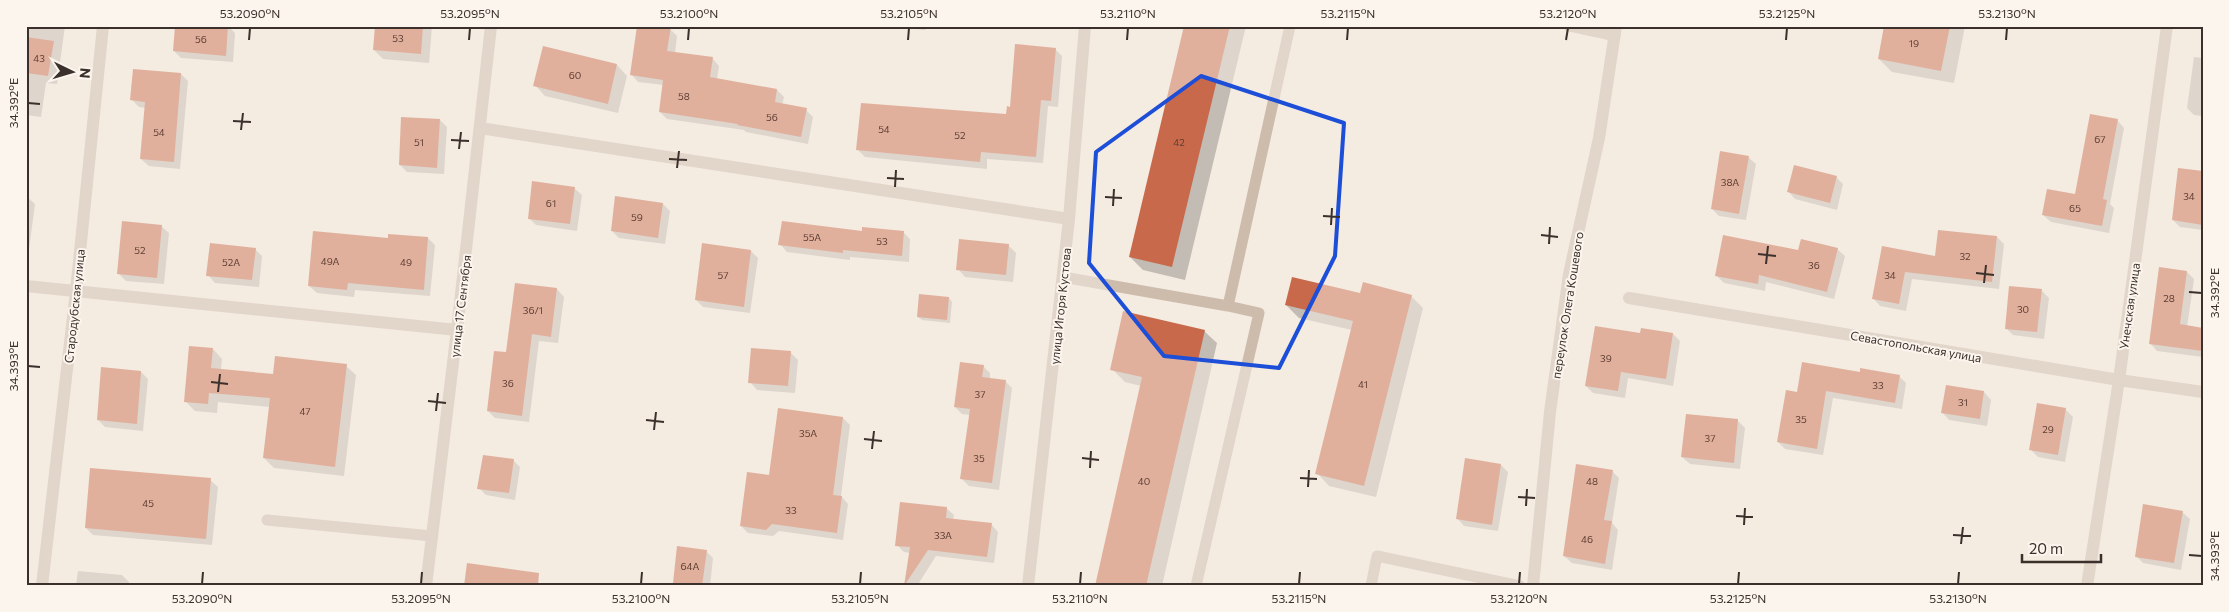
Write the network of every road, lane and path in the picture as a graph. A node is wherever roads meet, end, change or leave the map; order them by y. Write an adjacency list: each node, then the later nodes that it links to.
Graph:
1 (103, 26): 12 (street, Стародубская улица)
2 (491, 26): 8 (street, улица 17 Сентября)
3 (1085, 26): 9 (street, улица Игоря Кустова)
4 (1290, 26): 14 (lane)
5 (1569, 26): 7 (lane)
6 (2167, 26): 16 (street, Унечская улица)
7 (1616, 31): 26 (street, переулок Олега Кошевого)
8 (480, 128): 9 (street); 15 (street, улица 17 Сентября)
9 (1069, 218): 10 (street, улица Игоря Кустова)
10 (1063, 277): 14 (lane); 22 (street, улица Игоря Кустова)
11 (26, 286): 12 (street)
12 (76, 291): 15 (street); 20 (street, Стародубская улица)
13 (1629, 298): 16 (street, Севастопольская улица)
14 (1228, 306): 23 (lane)
15 (458, 330): 19 (street, улица 17 Сентября)
16 (2119, 380): 17 (street, Севастопольская улица); 27 (street, Унечская улица)
17 (2203, 392)
18 (267, 520): 19 (lane)
19 (432, 536): 21 (street, улица 17 Сентября)
20 (42, 586)
21 (426, 586)
22 (1028, 586)
23 (1196, 586)
24 (1371, 586): 25 (lane)
25 (1520, 586)
26 (1533, 586)
27 (2087, 586)

